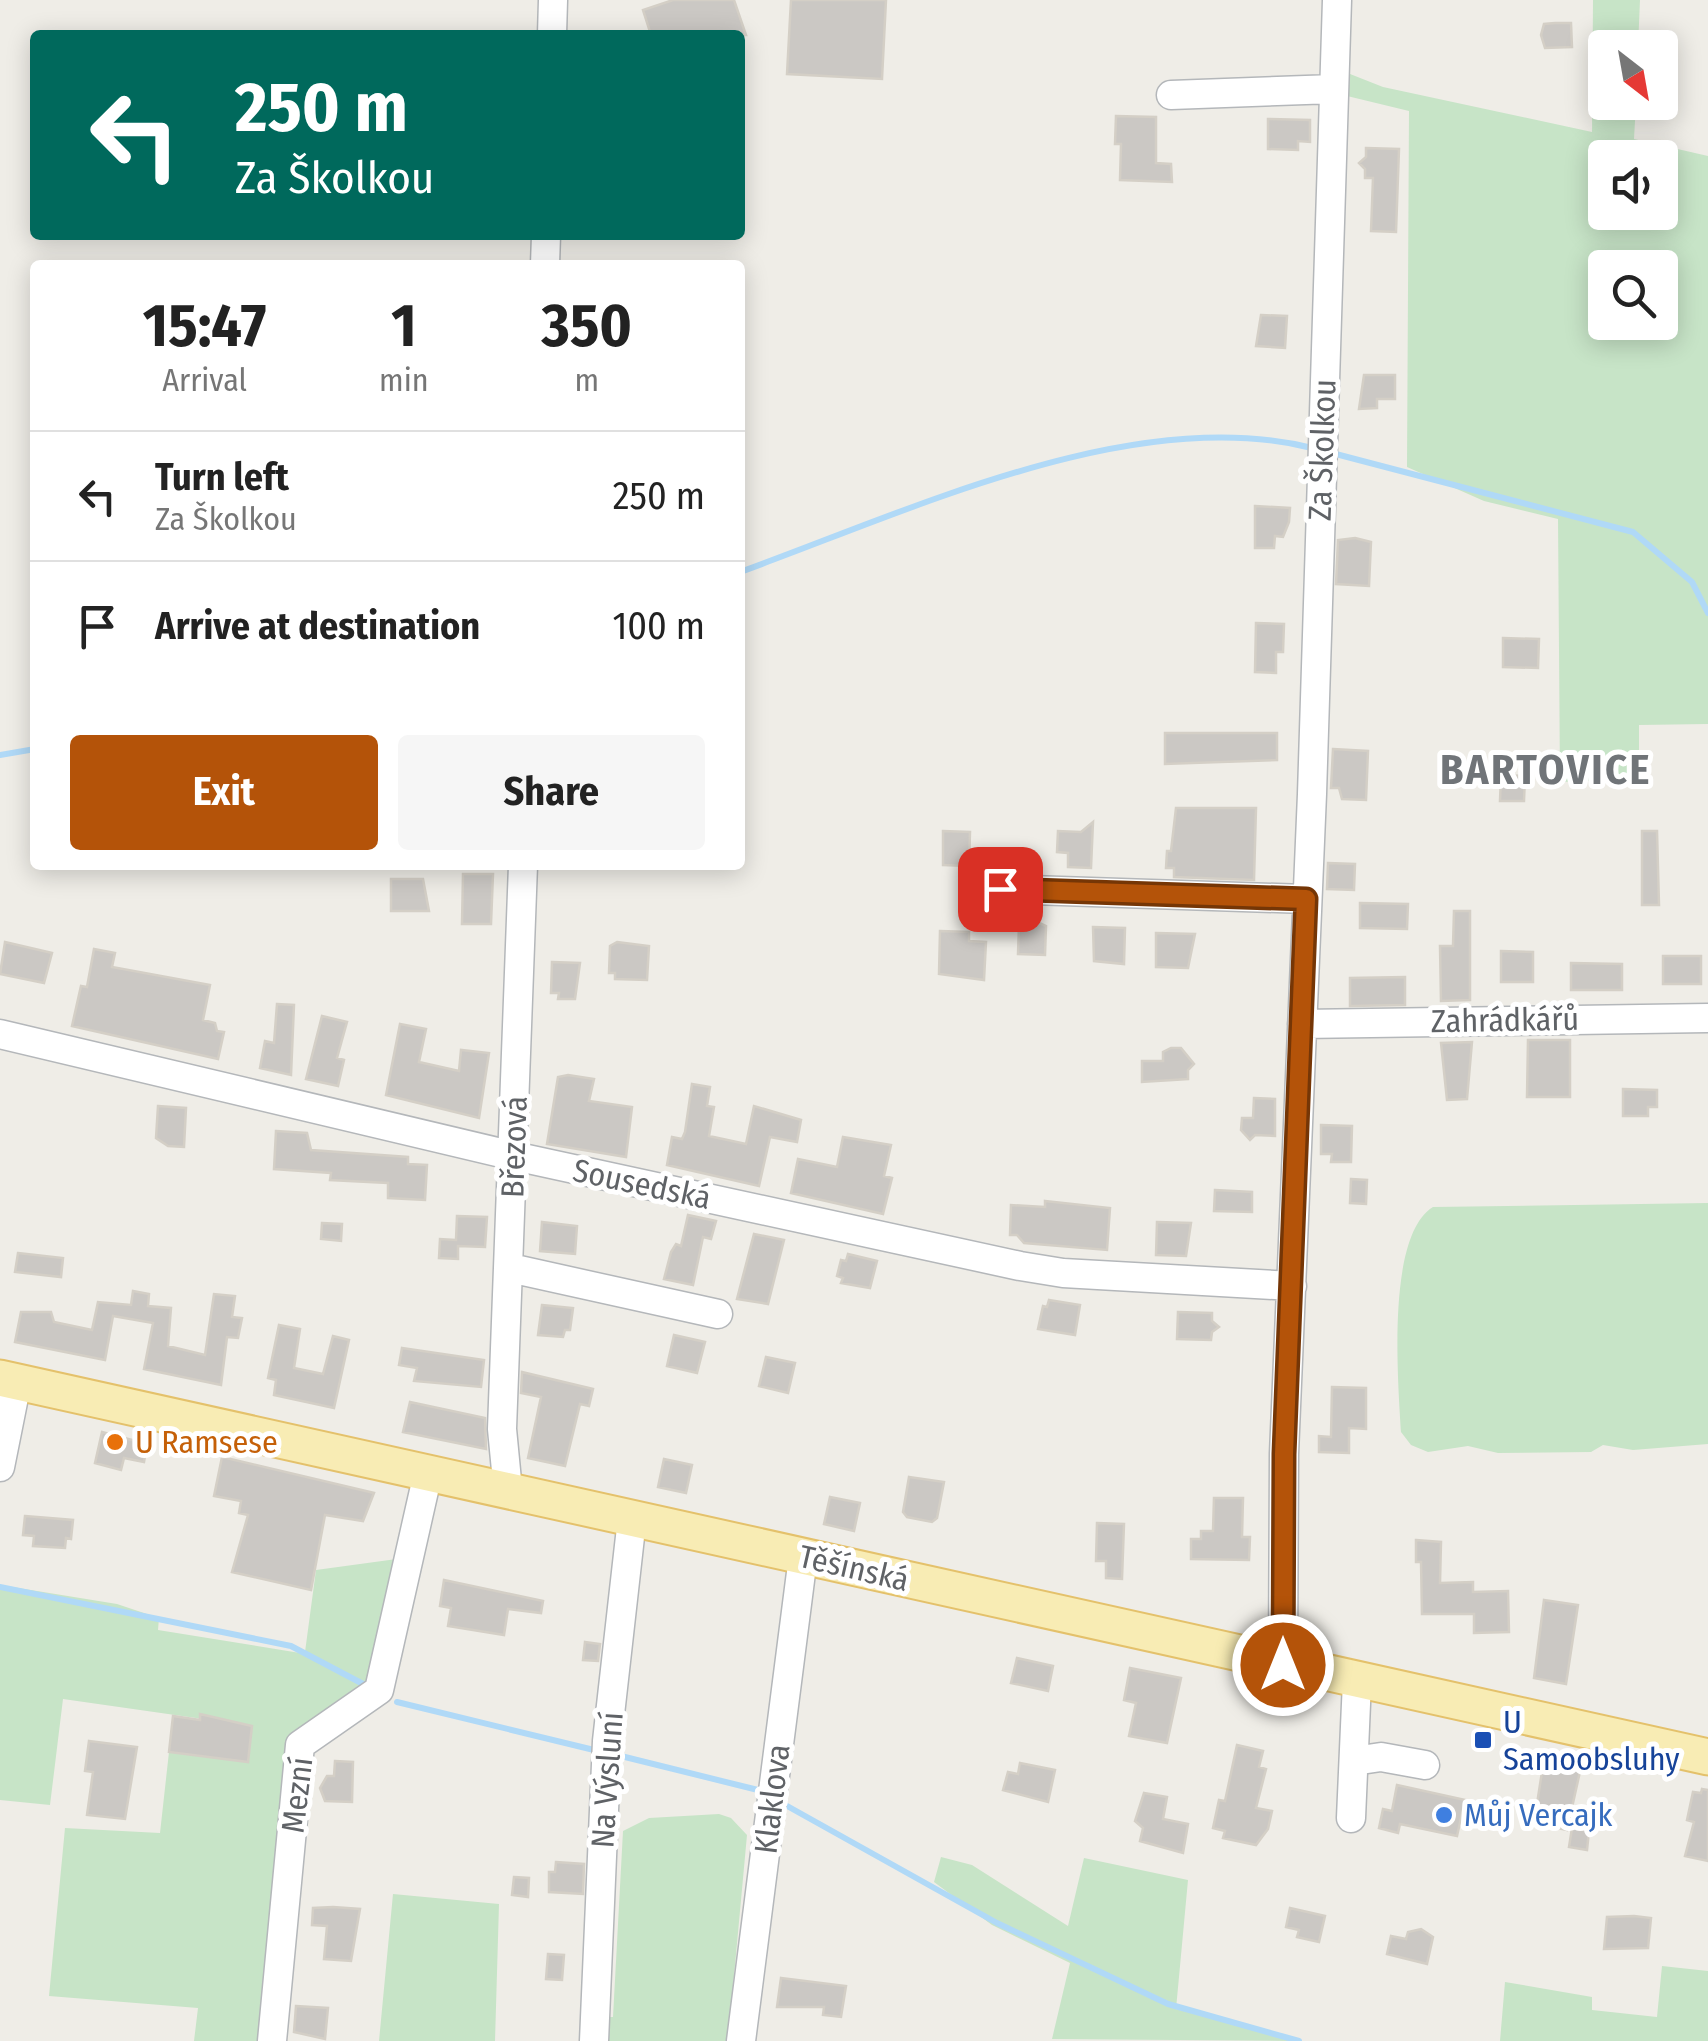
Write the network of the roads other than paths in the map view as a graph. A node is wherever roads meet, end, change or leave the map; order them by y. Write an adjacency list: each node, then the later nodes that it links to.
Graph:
1 (553, 0): 3 (street)
2 (1336, 0): 4 (street, Za Školkou)
3 (552, 30)
4 (1334, 89): 5 (street); 8 (street, Za Školkou)
5 (1171, 95)
6 (531, 870): 12 (street, Březová)
7 (1000, 889): 8 (street)
8 (1306, 899): 10 (street, Za Školkou)
9 (1708, 1018): 10 (street, Zahrádkářů)
10 (1302, 1024): 14 (street, Za Školkou)
11 (0, 1034): 12 (street, Sousedská)
12 (514, 1156): 13 (street, Březová); 14 (street, Sousedská)
13 (510, 1268): 15 (street); 19 (street, Březová)
14 (1292, 1286): 22 (street, Za Školkou)
15 (718, 1314)
16 (8, 1380): 17 (street); 18 (main road, Těšínská)
17 (0, 1467)
18 (428, 1473): 19 (main road, Těšínská); 28 (street, Mezní)
19 (495, 1489): 20 (main road, Těšínská)
20 (632, 1519): 21 (main road, Těšínská); 29 (street, Na Výsluní)
21 (804, 1556): 22 (main road, Těšínská); 30 (street, Klaklova)
22 (1283, 1665): 23 (main road, Těšínská)
23 (1357, 1681): 24 (main road, Těšínská); 25 (street)
24 (1708, 1758)
25 (1354, 1761): 26 (street); 27 (street)
26 (1425, 1765)
27 (1351, 1818)
28 (272, 2041)
29 (594, 2041)
30 (741, 2041)

